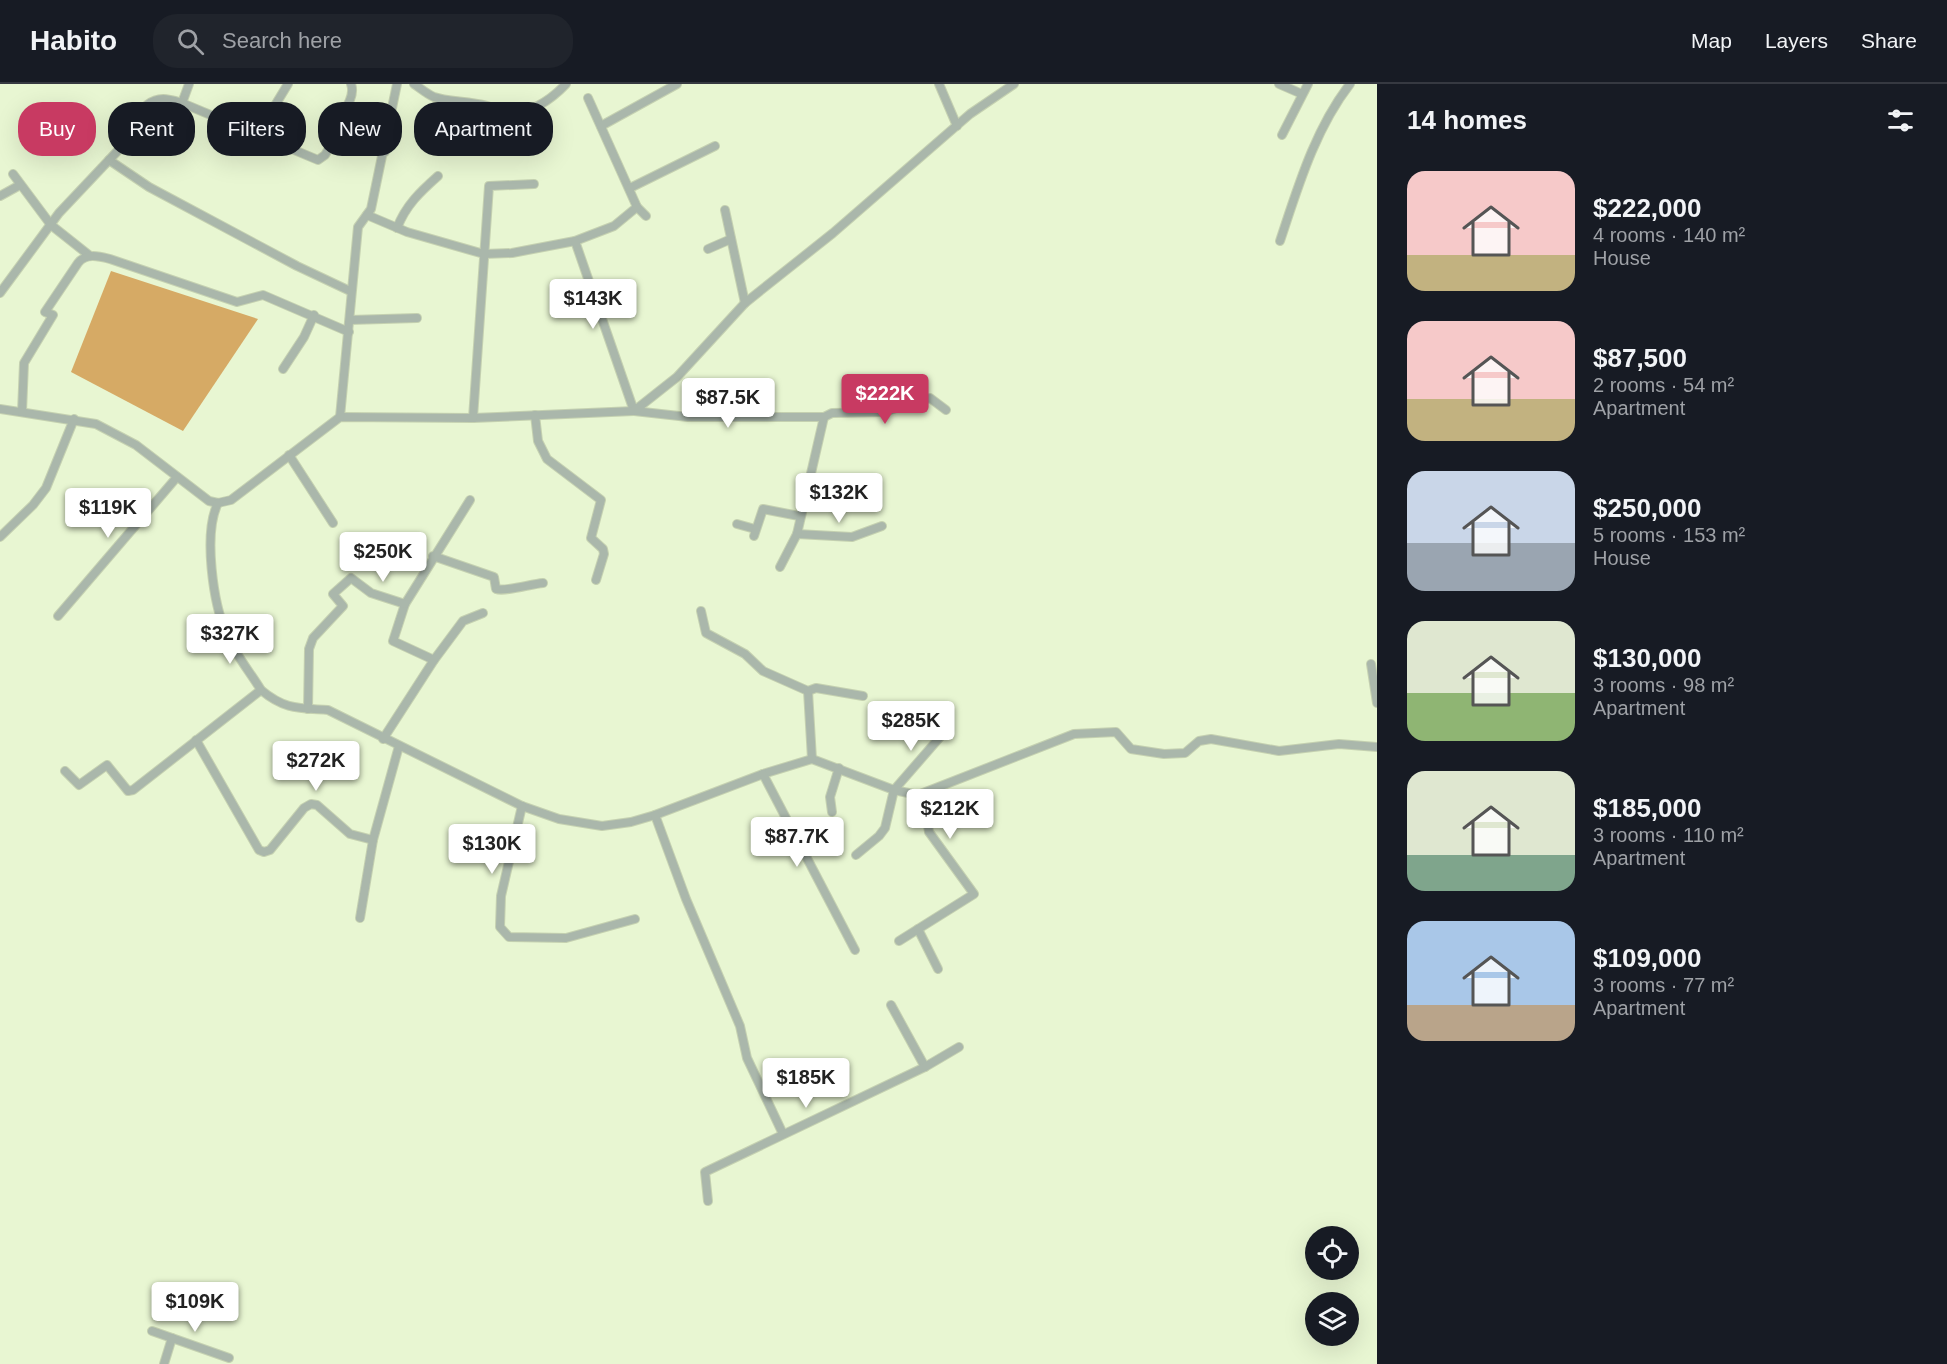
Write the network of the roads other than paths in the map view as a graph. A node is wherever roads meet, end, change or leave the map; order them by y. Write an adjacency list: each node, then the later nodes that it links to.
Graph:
1 (189, 84): 17 (street)
2 (288, 84): 18 (street)
3 (351, 84): 19 (street)
4 (397, 84): 20 (street)
5 (414, 84): 6 (street)
6 (566, 84)
7 (677, 84): 21 (street)
8 (939, 84): 22 (street)
9 (1014, 84): 22 (street)
10 (1279, 84): 13 (street)
11 (1308, 84): 13 (street)
12 (1350, 84): 44 (street)
13 (1302, 94): 23 (street)
14 (588, 98): 21 (street)
15 (154, 102): 16 (street)
16 (178, 102)
17 (182, 102)
18 (277, 102)
19 (348, 102)
20 (394, 102)
21 (601, 126): 34 (street)
22 (957, 126): 50 (street)
23 (1282, 135)
24 (715, 146): 34 (street)
25 (306, 155): 27 (street)
26 (113, 156): 29 (street)
27 (324, 156)
28 (384, 156): 38 (street)
29 (109, 160): 40 (street); 48 (street)
30 (13, 174): 33 (street)
31 (438, 176): 41 (street)
32 (534, 184): 46 (street)
33 (20, 185): 35 (street); 40 (street)
34 (630, 188): 36 (street)
35 (0, 196)
36 (637, 207): 39 (street); 43 (street)
37 (725, 210): 42 (street)
38 (367, 215): 41 (street); 48 (street)
39 (646, 216)
40 (51, 225): 47 (street); 49 (street)
41 (397, 228): 46 (street)
42 (731, 239): 45 (street); 50 (street)
43 (575, 241): 46 (street); 58 (street)
44 (1280, 241)
45 (708, 249)
46 (484, 254): 63 (street)
47 (90, 256): 51 (street); 59 (street)
48 (351, 291): 53 (street)
49 (0, 293)
50 (745, 303): 58 (street)
51 (314, 315): 54 (street); 55 (street)
52 (417, 318): 53 (street)
53 (350, 320): 54 (street)
54 (350, 332): 61 (street)
55 (283, 369)
56 (0, 409): 59 (street)
57 (946, 410): 62 (street)
58 (634, 411): 60 (street); 62 (street)
59 (22, 412): 64 (street)
60 (535, 416): 63 (street); 77 (street)
61 (340, 417): 63 (street); 65 (street)
62 (824, 417): 69 (street)
63 (473, 418)
64 (74, 419): 66 (street); 74 (street)
65 (289, 455): 68 (street); 70 (street)
66 (177, 477): 68 (street); 82 (street)
67 (470, 500): 75 (street)
68 (218, 503): 85 (street)
69 (799, 516): 71 (street); 73 (street)
70 (333, 523)
71 (737, 525)
72 (882, 526): 73 (street)
73 (797, 534): 76 (street)
74 (0, 537)
75 (433, 556): 78 (street); 79 (street)
76 (780, 567)
77 (596, 580)
78 (543, 583)
79 (405, 604): 83 (street); 89 (street)
80 (701, 611): 86 (street)
81 (483, 613): 83 (street)
82 (58, 616)
83 (434, 660): 91 (street)
84 (1371, 664): 88 (street)
85 (261, 690): 89 (street); 92 (street)
86 (808, 691): 87 (street); 95 (street)
87 (863, 696)
88 (1377, 703)
89 (308, 709): 91 (street)
90 (947, 729): 99 (street)
91 (383, 739): 93 (street)
92 (196, 740): 97 (street); 104 (street)
93 (399, 746): 101 (street); 104 (street)
94 (1377, 747): 100 (street)
95 (812, 759): 96 (street); 98 (street)
96 (839, 768): 99 (street); 102 (street)
97 (65, 771)
98 (763, 774): 103 (street); 110 (street)
99 (894, 790): 100 (street); 105 (street)
100 (918, 795): 108 (street)
101 (522, 806): 103 (street); 107 (street)
102 (832, 812)
103 (655, 815): 115 (street)
104 (373, 840): 106 (street)
105 (856, 855)
106 (360, 918)
107 (635, 919)
108 (918, 929): 109 (street); 111 (street)
109 (899, 940)
110 (855, 950)
111 (938, 969)
112 (891, 1005): 114 (street)
113 (959, 1047): 114 (street)
114 (925, 1067): 115 (street)
115 (783, 1134): 116 (street)
116 (708, 1201)
117 (152, 1330): 118 (street)
118 (172, 1338): 119 (street); 120 (street)
119 (229, 1358)
120 (164, 1364)

